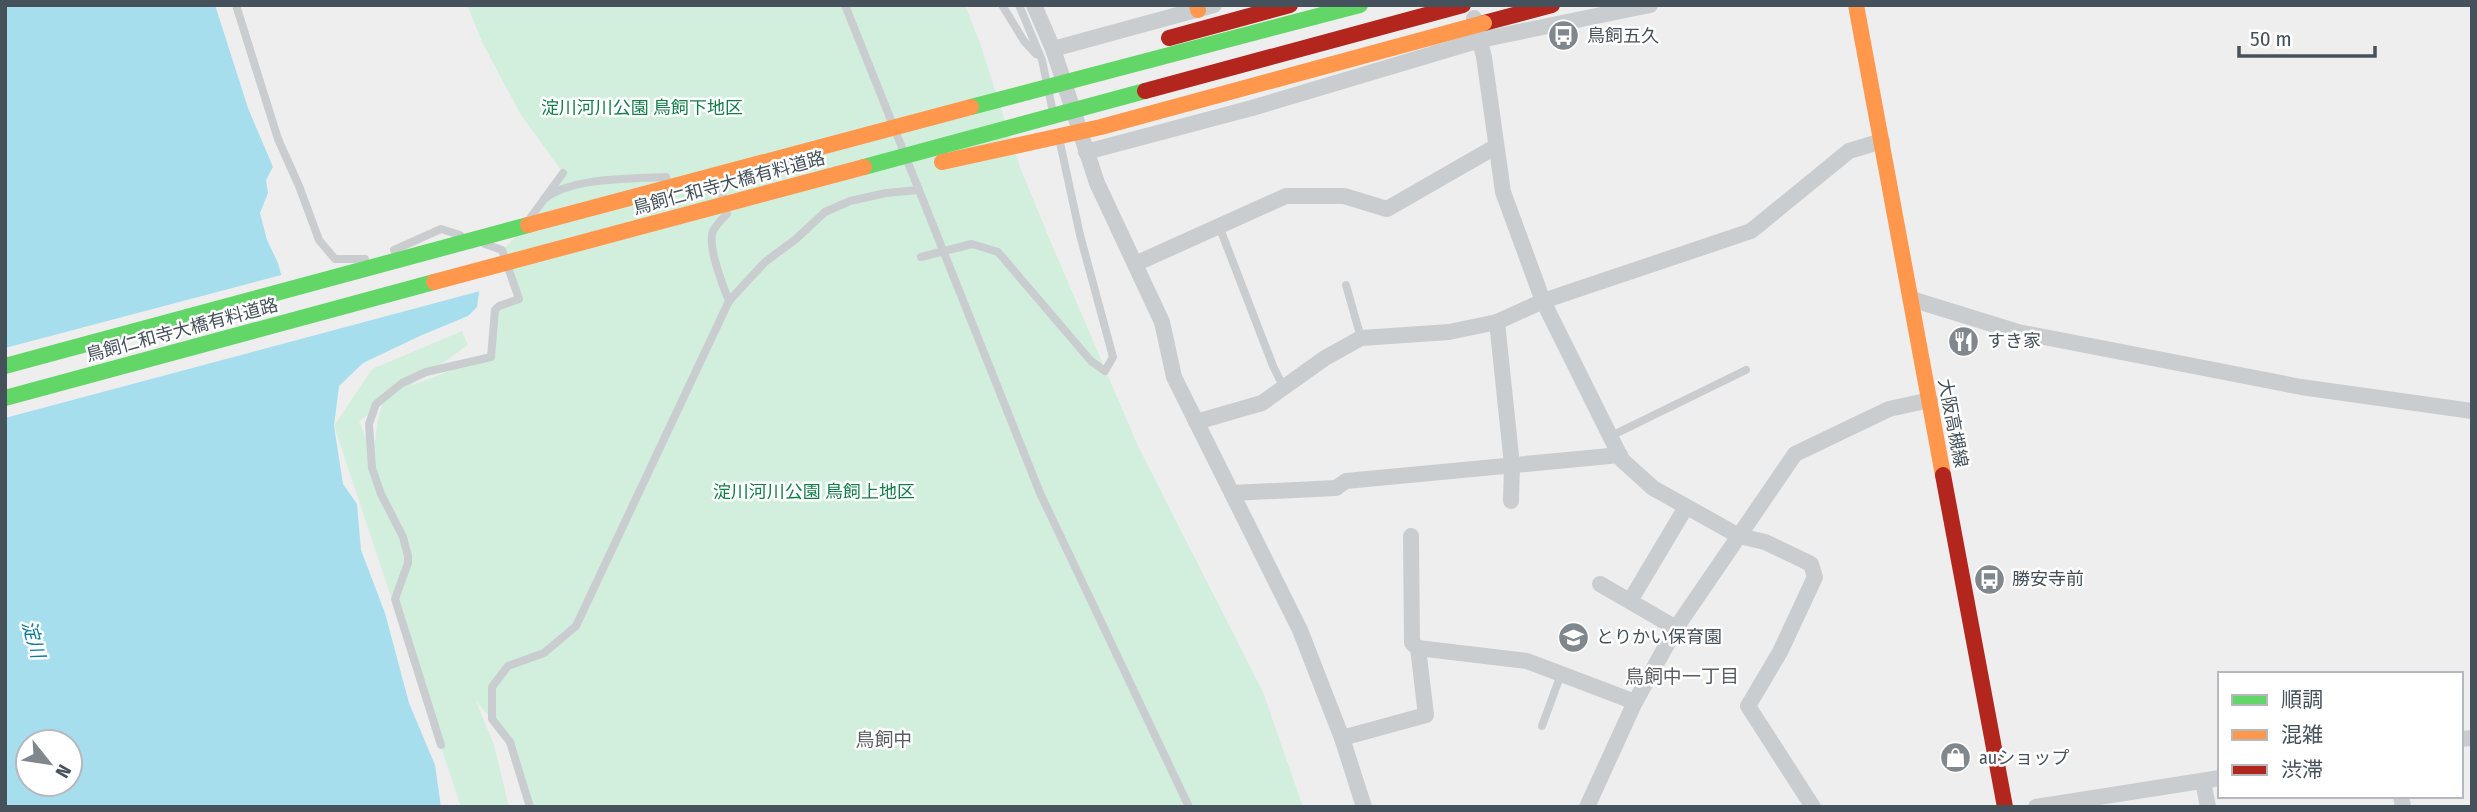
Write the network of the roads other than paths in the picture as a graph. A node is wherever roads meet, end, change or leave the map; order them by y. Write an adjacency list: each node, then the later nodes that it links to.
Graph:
1 (236, 5): 30 (lane)
2 (845, 5): 25 (lane)
3 (1002, 5): 16 (lane)
4 (1019, 5): 16 (lane)
5 (1034, 5): 16 (street)
6 (1290, 5): 15 (main road, bridge)
7 (1360, 5): 20 (main road, 鳥飼仁和寺大橋有料道路, bridge)
8 (1463, 5): 24 (main road, 鳥飼仁和寺大橋有料道路, bridge)
9 (1470, 5): 14 (street)
10 (1552, 5): 24 (main road, bridge)
11 (1650, 5): 14 (street)
12 (1856, 5): 19 (main road, 大阪高槻線)
13 (1203, 7): 16 (street); 18 (street)
14 (1480, 40): 18 (street); 21 (street)
15 (1151, 43)
16 (1047, 55): 22 (street); 31 (lane)
17 (1073, 64): 20 (main road)
18 (1239, 111): 22 (street)
19 (1882, 141): 35 (main road, 大阪高槻線); 37 (street)
20 (832, 143): 40 (main road, 鳥飼仁和寺大橋有料道路, bridge)
21 (1496, 147): 27 (street); 37 (street)
22 (1086, 152): 33 (street)
23 (563, 173): 26 (lane)
24 (840, 173): 43 (main road, 鳥飼仁和寺大橋有料道路, bridge)
25 (919, 190): 31 (lane); 36 (lane)
26 (544, 199): 28 (lane); 36 (lane)
27 (1219, 226): 33 (street); 42 (lane)
28 (518, 236)
29 (510, 243): 30 (lane)
30 (502, 250): 63 (lane)
31 (943, 250): 32 (lane); 67 (lane)
32 (921, 257)
33 (1135, 264): 46 (street)
34 (1346, 285): 39 (lane)
35 (1911, 299): 44 (main road, 大阪高槻線); 45 (street)
36 (729, 301): 66 (lane)
37 (1544, 301): 38 (street); 47 (street)
38 (1497, 322): 39 (street); 49 (street)
39 (1361, 338): 42 (street)
40 (5, 366)
41 (1746, 370): 47 (lane)
42 (1284, 387): 46 (street)
43 (5, 398)
44 (1930, 400): 54 (street); 71 (main road, 大阪高槻線)
45 (2472, 411)
46 (1196, 422): 50 (street)
47 (1611, 436): 48 (street)
48 (1620, 456): 49 (street); 52 (street)
49 (1512, 465): 50 (street); 51 (street)
50 (1232, 493): 62 (street)
51 (1511, 501)
52 (1686, 507): 54 (street); 56 (street)
53 (1411, 536): 58 (street)
54 (1739, 536): 57 (street); 70 (street)
55 (1600, 584): 56 (street)
56 (1630, 601): 57 (street)
57 (1675, 628): 60 (street)
58 (1418, 648): 59 (street); 62 (street)
59 (1561, 674): 60 (street); 61 (lane)
60 (1635, 702): 69 (street)
61 (1542, 726)
62 (1342, 738): 68 (street)
63 (441, 745)
64 (2218, 778): 65 (street)
65 (2203, 781): 72 (street); 73 (street)
66 (530, 807)
67 (1189, 807)
68 (1364, 807)
69 (1587, 807)
70 (1813, 807)
71 (2005, 807)
72 (2036, 807)
73 (2208, 807)

